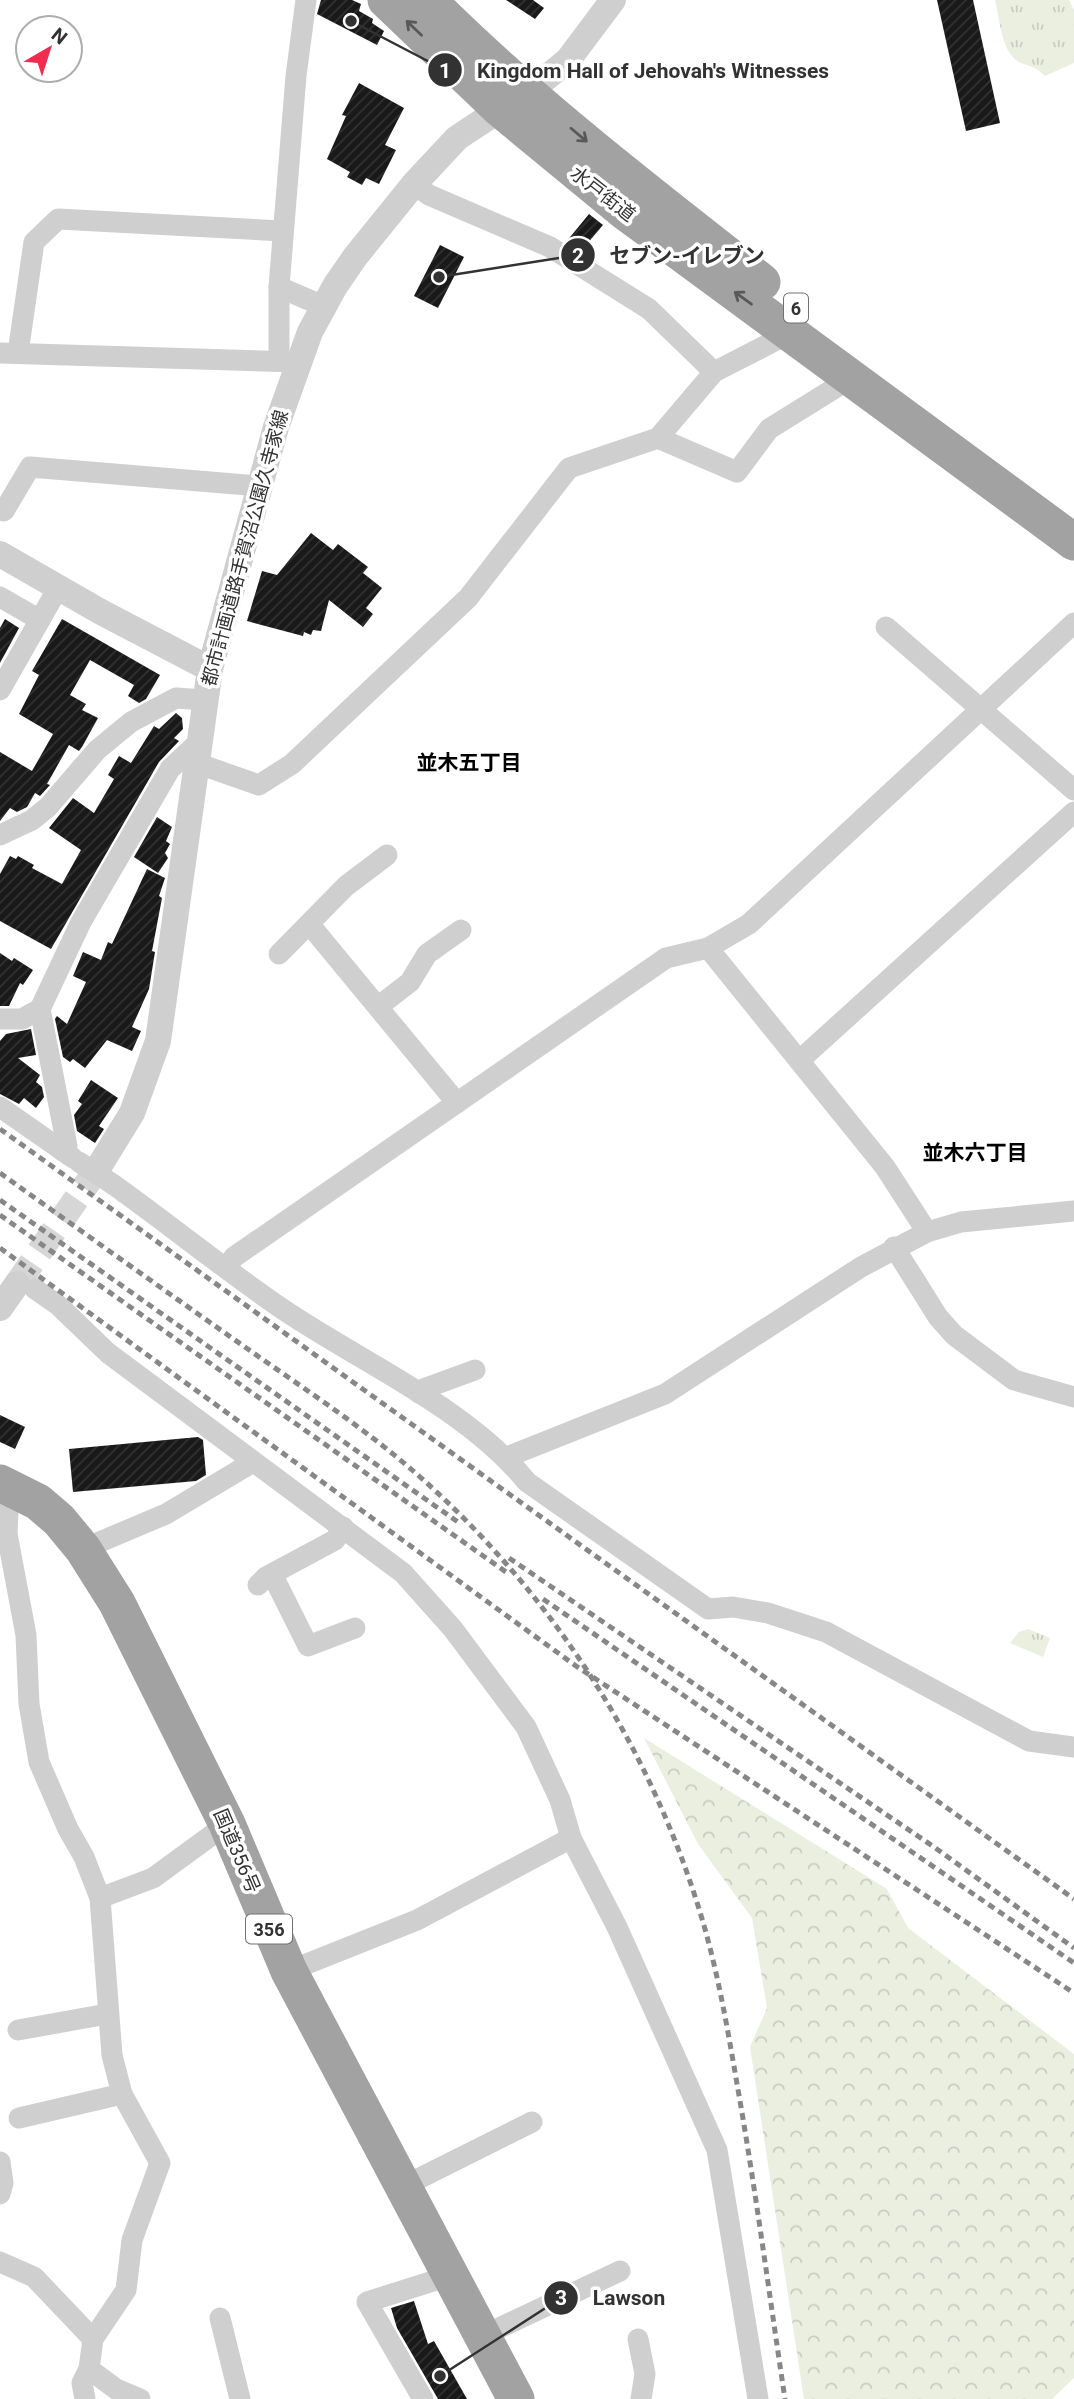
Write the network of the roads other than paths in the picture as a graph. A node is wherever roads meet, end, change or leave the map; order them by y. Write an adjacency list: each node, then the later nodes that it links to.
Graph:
1 (306, 0): 7 (street)
2 (386, 0): 5 (highway, 水戸街道 / 6, one-way to 2)
3 (428, 0): 5 (highway, 水戸街道 / 6)
4 (613, 0): 5 (street, 都市計画道路手賀沼公園久寺家線)
5 (513, 100): 6 (street, 都市計画道路手賀沼公園久寺家線); 10 (highway, 水戸街道 / 6, one-way to 5); 18 (highway, 水戸街道 / 6, one-way to 18)
6 (414, 184): 9 (street, 都市計画道路手賀沼公園久寺家線); 13 (street)
7 (282, 231): 8 (street); 11 (street)
8 (279, 287): 9 (street); 12 (street)
9 (323, 306): 12 (street, 都市計画道路手賀沼公園久寺家線)
10 (790, 333): 13 (street); 14 (highway, 水戸街道 / 6)
11 (9, 353): 12 (street)
12 (288, 361): 16 (street, 都市計画道路手賀沼公園久寺家線)
13 (714, 372): 15 (street)
14 (851, 377): 15 (street); 19 (highway, 水戸街道 / 6)
15 (658, 438): 30 (street)
16 (259, 486): 17 (street); 26 (street, 都市計画道路手賀沼公園久寺家線)
17 (0, 509)
18 (1074, 514)
19 (1074, 542)
20 (0, 554): 21 (street)
21 (58, 588): 23 (street); 26 (street)
22 (0, 597): 23 (street)
23 (40, 620): 27 (street)
24 (1074, 623): 29 (street)
25 (886, 627): 29 (street)
26 (211, 669): 28 (street, 都市計画道路手賀沼公園久寺家線)
27 (0, 690)
28 (205, 700): 30 (street, 都市計画道路手賀沼公園久寺家線); 33 (street)
29 (982, 708): 31 (street); 37 (street)
30 (200, 752): 40 (street); 45 (street, 都市計画道路手賀沼公園久寺家線)
31 (1074, 790)
32 (1074, 812): 42 (street)
33 (0, 835)
34 (387, 855): 35 (street)
35 (310, 925): 38 (street); 39 (street)
36 (461, 930): 39 (street)
37 (708, 948): 42 (street); 43 (street)
38 (279, 954)
39 (379, 1006): 43 (street)
40 (40, 1009): 41 (street); 45 (street)
41 (0, 1019)
42 (801, 1059): 47 (street)
43 (457, 1103): 49 (street)
44 (0, 1107): 45 (street)
45 (89, 1166): 49 (street)
46 (1074, 1211): 47 (street)
47 (927, 1232): 48 (street)
48 (894, 1247): 54 (street); 55 (street)
49 (227, 1267): 53 (street)
50 (26, 1286): 51 (street); 56 (street)
51 (0, 1308)
52 (475, 1370): 53 (street)
53 (419, 1393): 55 (street)
54 (1074, 1397)
55 (507, 1457): 61 (street)
56 (253, 1462): 58 (street); 59 (street)
57 (5, 1485): 59 (highway, 国道356号 / 356); 64 (street)
58 (342, 1527): 60 (street); 63 (street)
59 (83, 1549): 62 (highway, 国道356号 / 356)
60 (355, 1628)
61 (1074, 1747)
62 (227, 1824): 64 (street); 65 (highway, 国道356号 / 356)
63 (571, 1838): 65 (street); 88 (street)
64 (100, 1898): 66 (street)
65 (289, 1972): 72 (highway, 国道356号 / 356)
66 (107, 2014): 67 (street); 68 (street)
67 (18, 2030)
68 (121, 2094): 69 (street); 79 (street)
69 (19, 2118)
70 (532, 2122): 72 (street)
71 (0, 2162): 73 (street)
72 (404, 2186): 76 (highway, 国道356号 / 356)
73 (0, 2194)
74 (0, 2262): 79 (street)
75 (620, 2271): 78 (street)
76 (449, 2276): 78 (highway, 国道356号 / 356); 86 (street)
77 (220, 2318): 85 (street)
78 (480, 2337): 82 (highway, 国道356号 / 356)
79 (93, 2339): 81 (street)
80 (638, 2339): 87 (street)
81 (89, 2369): 83 (street); 84 (street)
82 (519, 2397)
83 (85, 2399)
84 (140, 2399)
85 (240, 2399)
86 (422, 2399)
87 (641, 2399)
88 (758, 2399)

